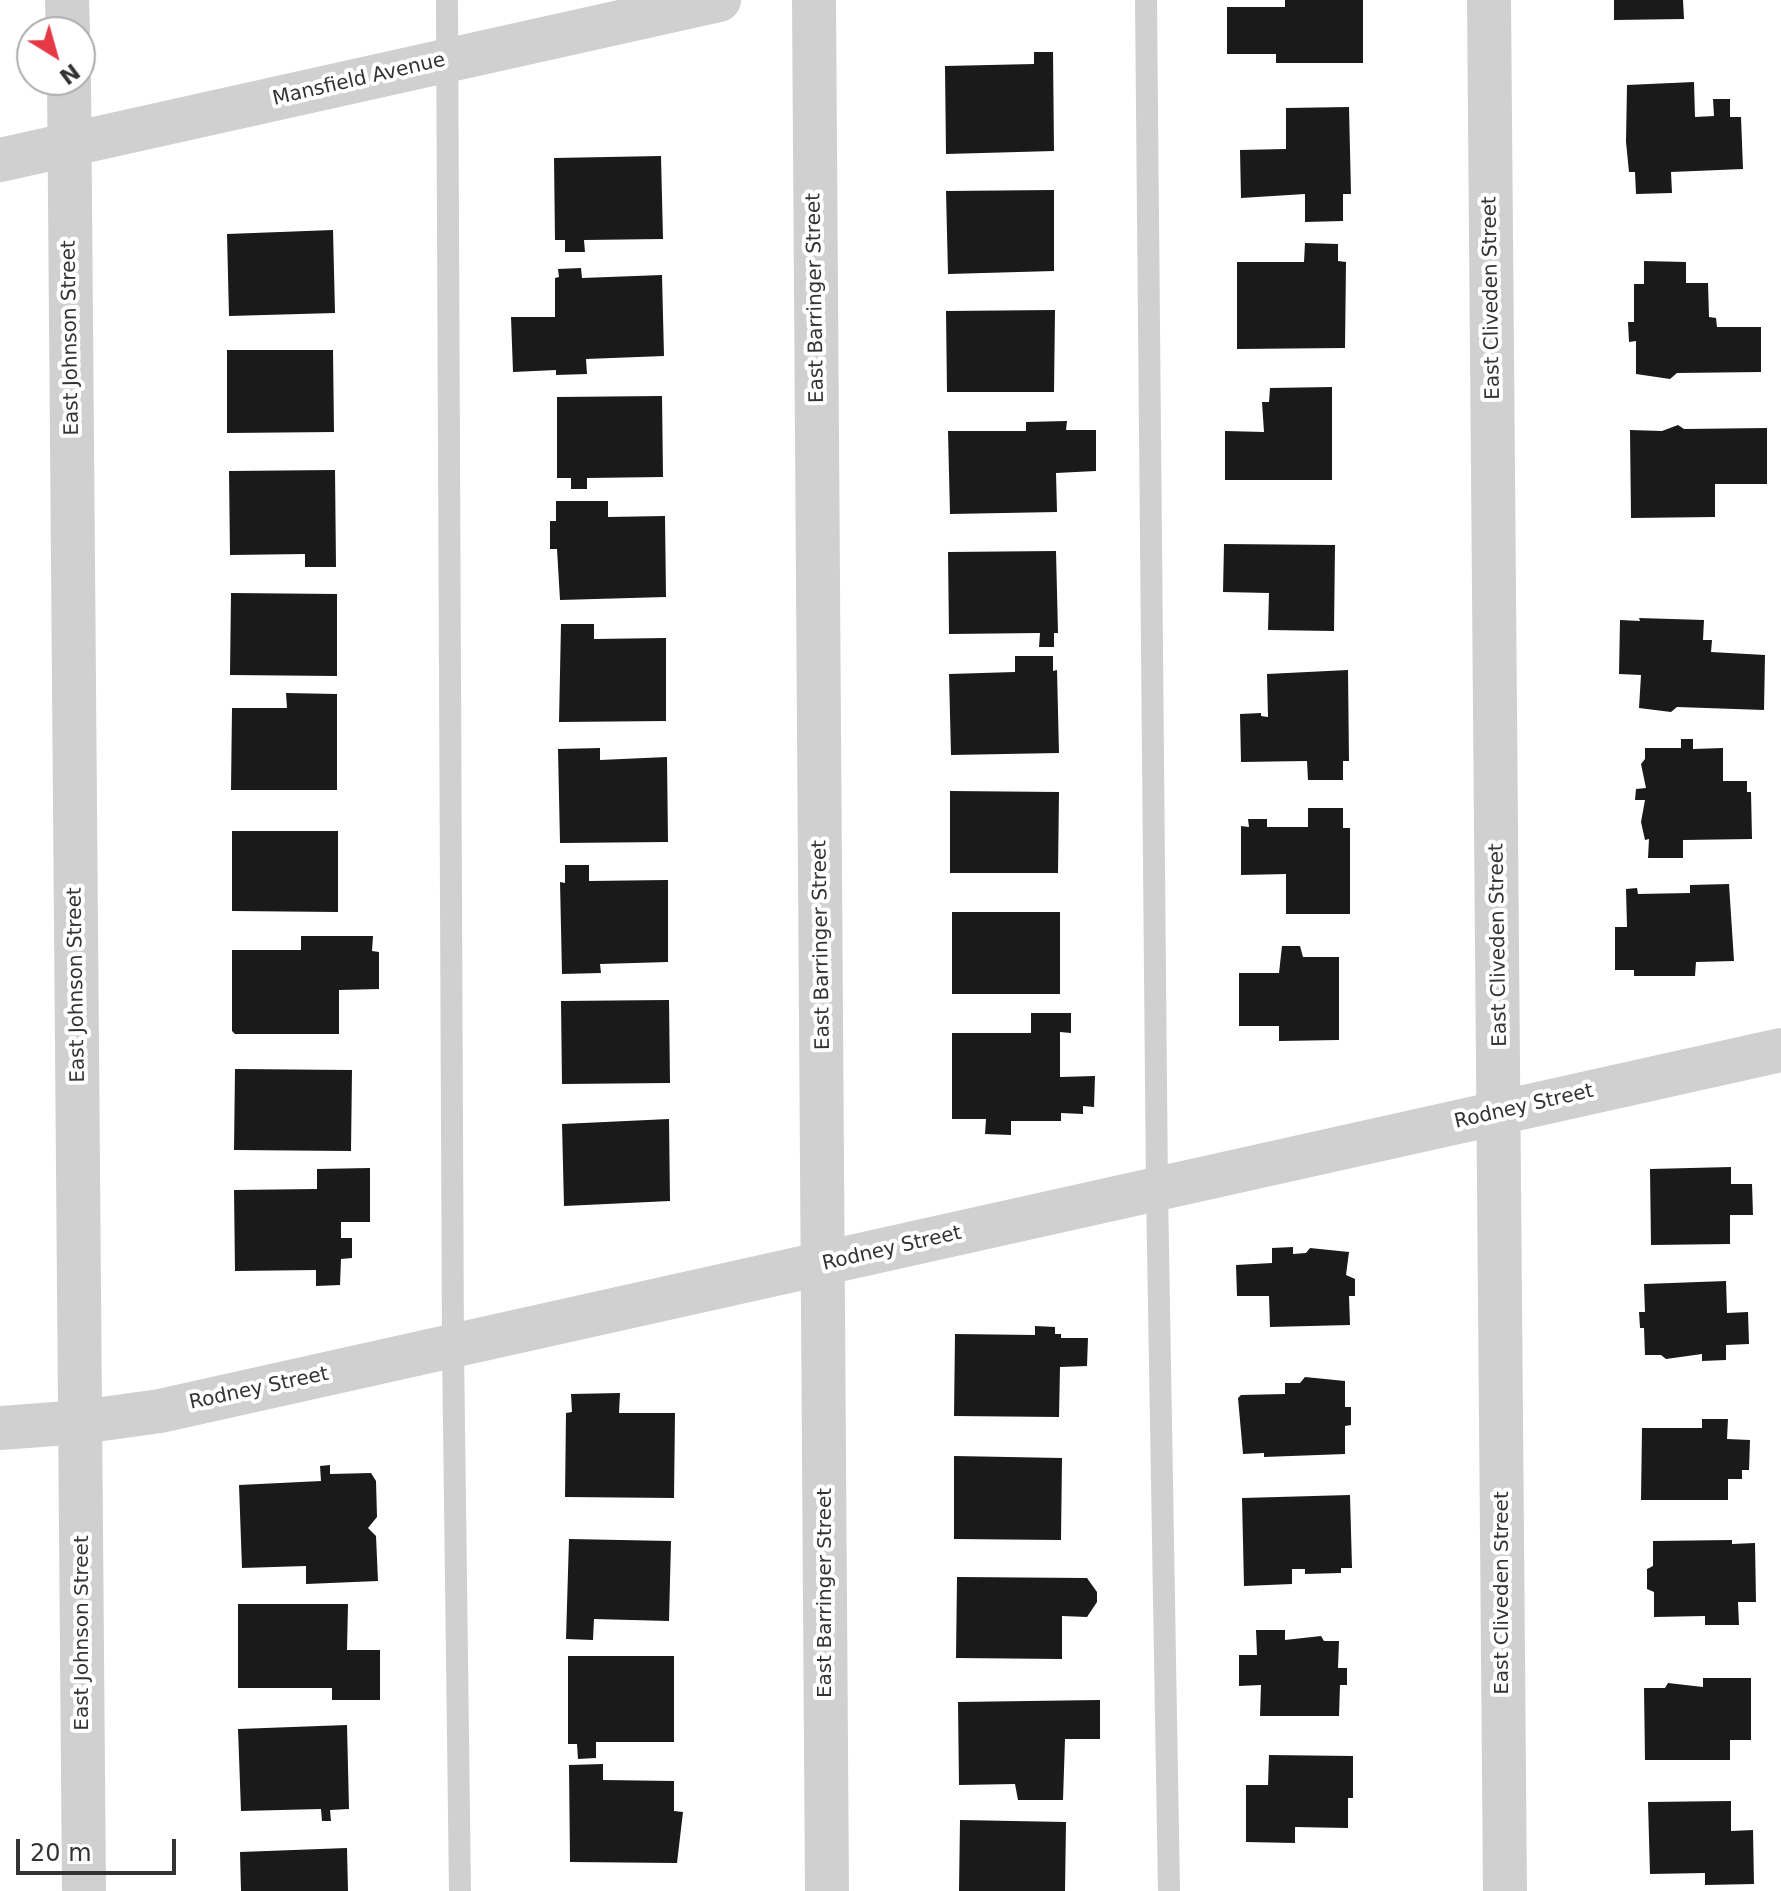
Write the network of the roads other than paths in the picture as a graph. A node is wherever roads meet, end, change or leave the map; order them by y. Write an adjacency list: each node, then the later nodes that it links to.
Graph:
1 (447, 0): 6 (lane)
2 (719, 0): 6 (street, Mansfield Avenue)
3 (814, 0): 13 (street, East Barringer Street)
4 (1146, 0): 12 (lane)
5 (1489, 0): 11 (street, East Cliveden Street)
6 (448, 60): 8 (street, Mansfield Avenue); 14 (lane)
7 (69, 96): 8 (street, East Johnson Street)
8 (70, 145): 9 (street, Mansfield Avenue); 15 (street, East Johnson Street)
9 (0, 160)
10 (1781, 1050): 11 (street, Rodney Street)
11 (1500, 1113): 12 (street, Rodney Street); 21 (street, East Cliveden Street)
12 (1157, 1189): 13 (street, Rodney Street); 20 (lane)
13 (825, 1264): 14 (street, Rodney Street); 19 (street, East Barringer Street)
14 (453, 1347): 15 (street, Rodney Street); 18 (lane)
15 (81, 1422): 16 (street, Rodney Street); 17 (street, East Johnson Street)
16 (0, 1428)
17 (84, 1891)
18 (460, 1891)
19 (827, 1891)
20 (1169, 1891)
21 (1505, 1891)

